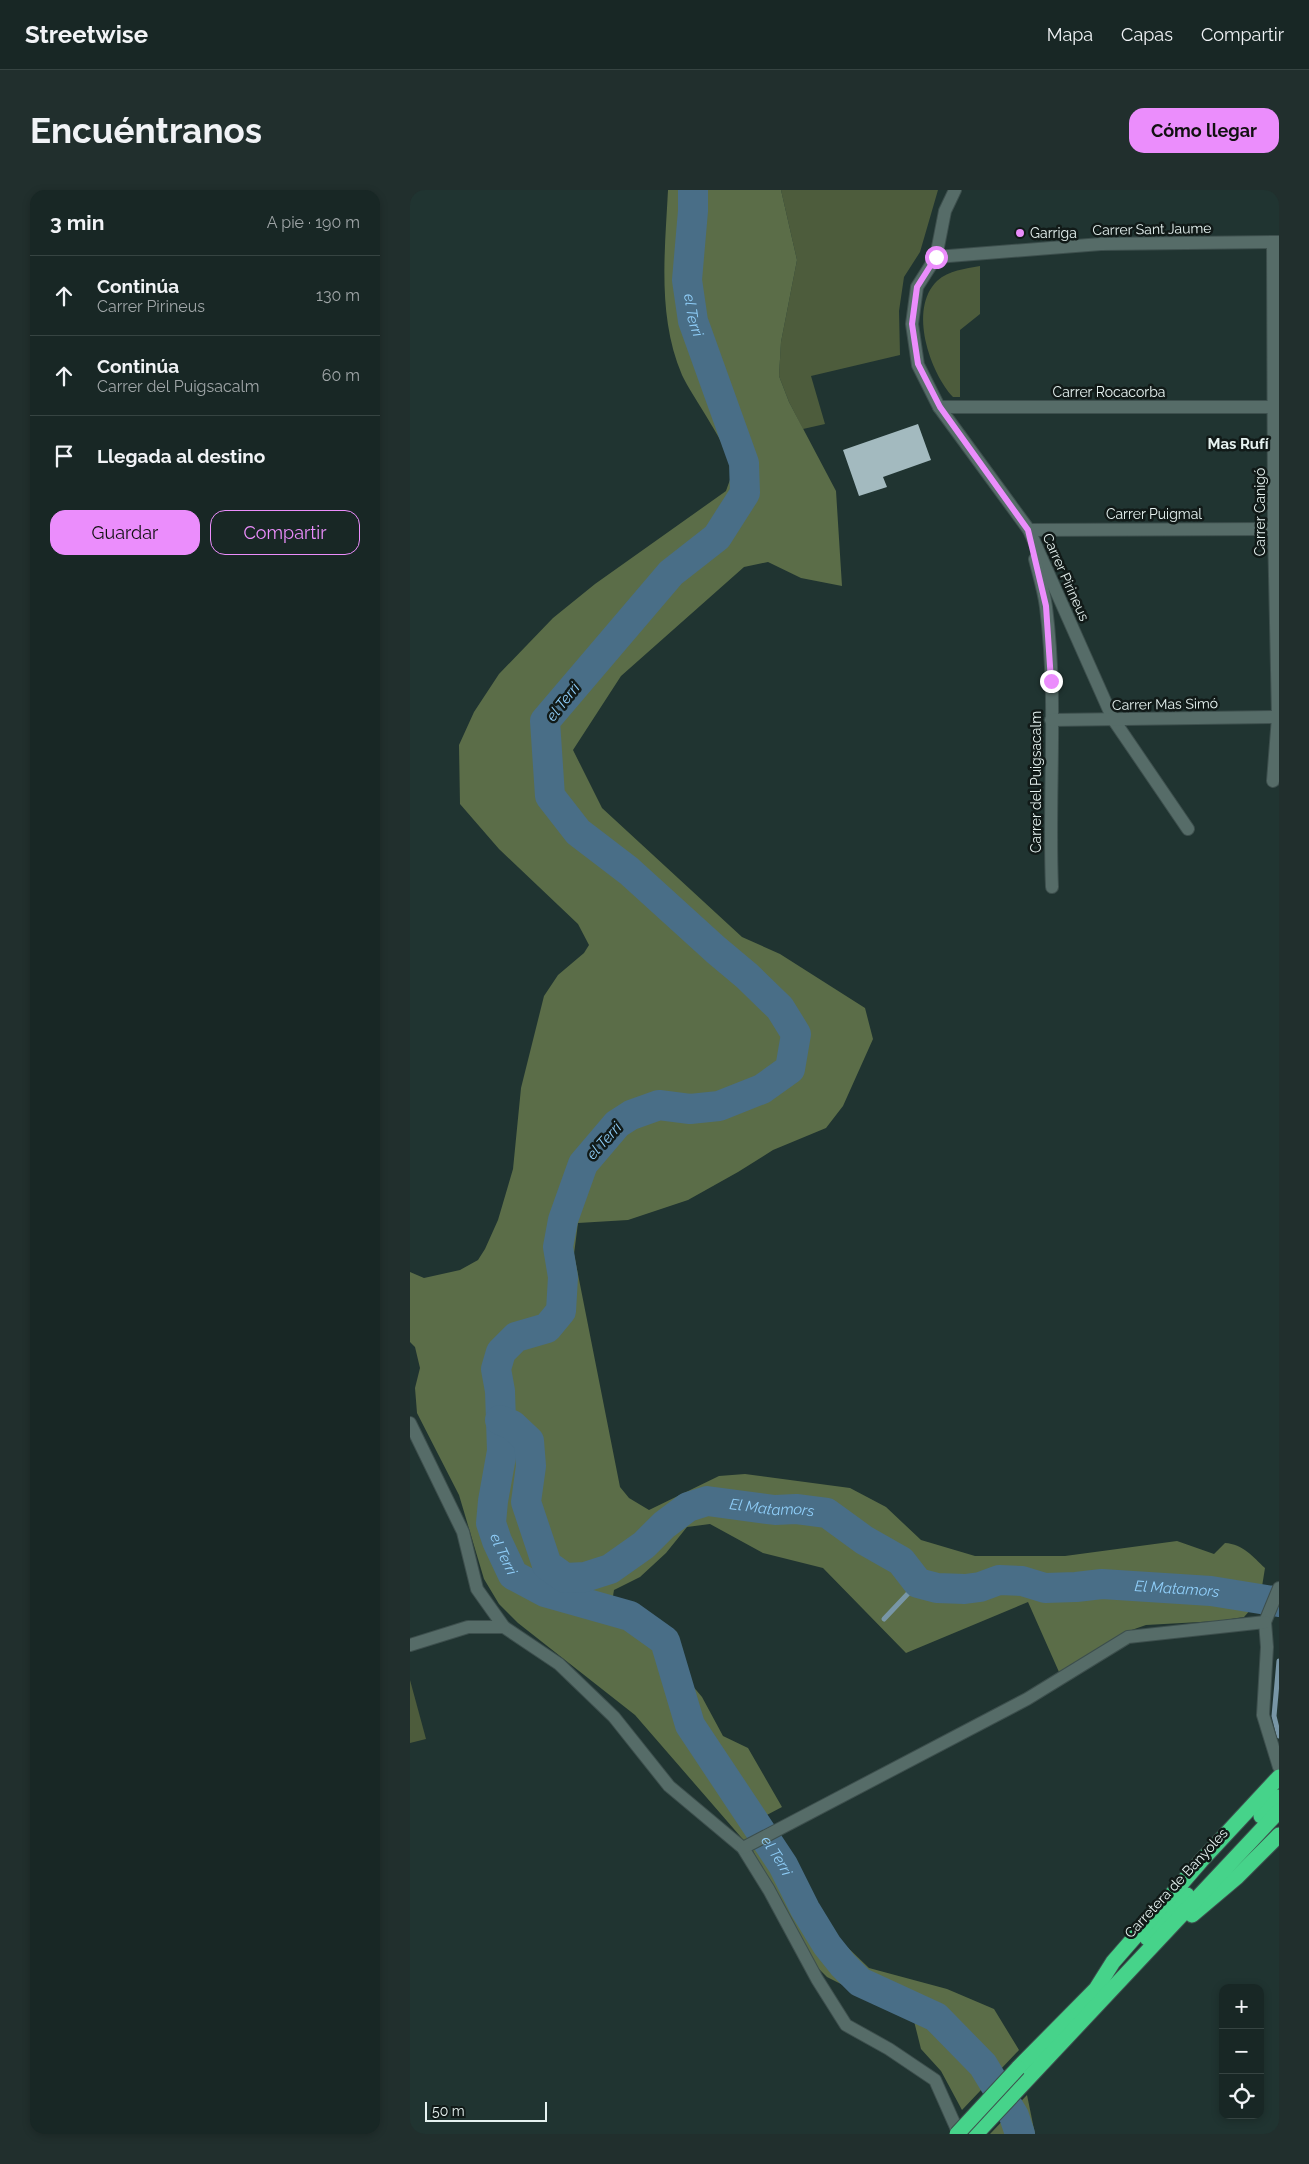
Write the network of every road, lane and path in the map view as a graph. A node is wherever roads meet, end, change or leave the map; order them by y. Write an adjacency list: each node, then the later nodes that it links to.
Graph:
1 (955, 190): 3 (street)
2 (1276, 242): 3 (street, Carrer Sant Jaume); 5 (street, Carrer Canigó)
3 (936, 257): 4 (street, Carrer Pirineus)
4 (940, 407): 5 (street, Carrer Rocacorba); 7 (street, Carrer Pirineus)
5 (1277, 407): 6 (street, Carrer Canigó)
6 (1277, 529): 7 (street, Carrer Puigmal); 8 (street, Carrer Canigó)
7 (1028, 530): 9 (street, Carrer Pirineus); 10 (street, Carrer del Puigsacalm)
8 (1279, 717): 9 (street, Carrer Mas Simó); 11 (street, Carrer Canigó)
9 (1113, 719): 10 (street, Carrer Mas Simó); 12 (street, Carrer Pirineus)
10 (1051, 720): 13 (street, Carrer del Puigsacalm)
11 (1273, 781)
12 (1188, 829)
13 (1052, 887)
14 (410, 1423): 17 (street)
15 (1279, 1588): 16 (street)
16 (1267, 1618): 19 (street); 22 (street)
17 (504, 1627): 18 (street); 22 (street)
18 (410, 1645)
19 (1279, 1767)
20 (1277, 1794): 23 (highway); 24 (highway, bridge)
21 (1279, 1835): 23 (highway)
22 (743, 1848): 24 (street)
23 (1177, 1922): 25 (highway)
24 (958, 2134)
25 (976, 2134)

